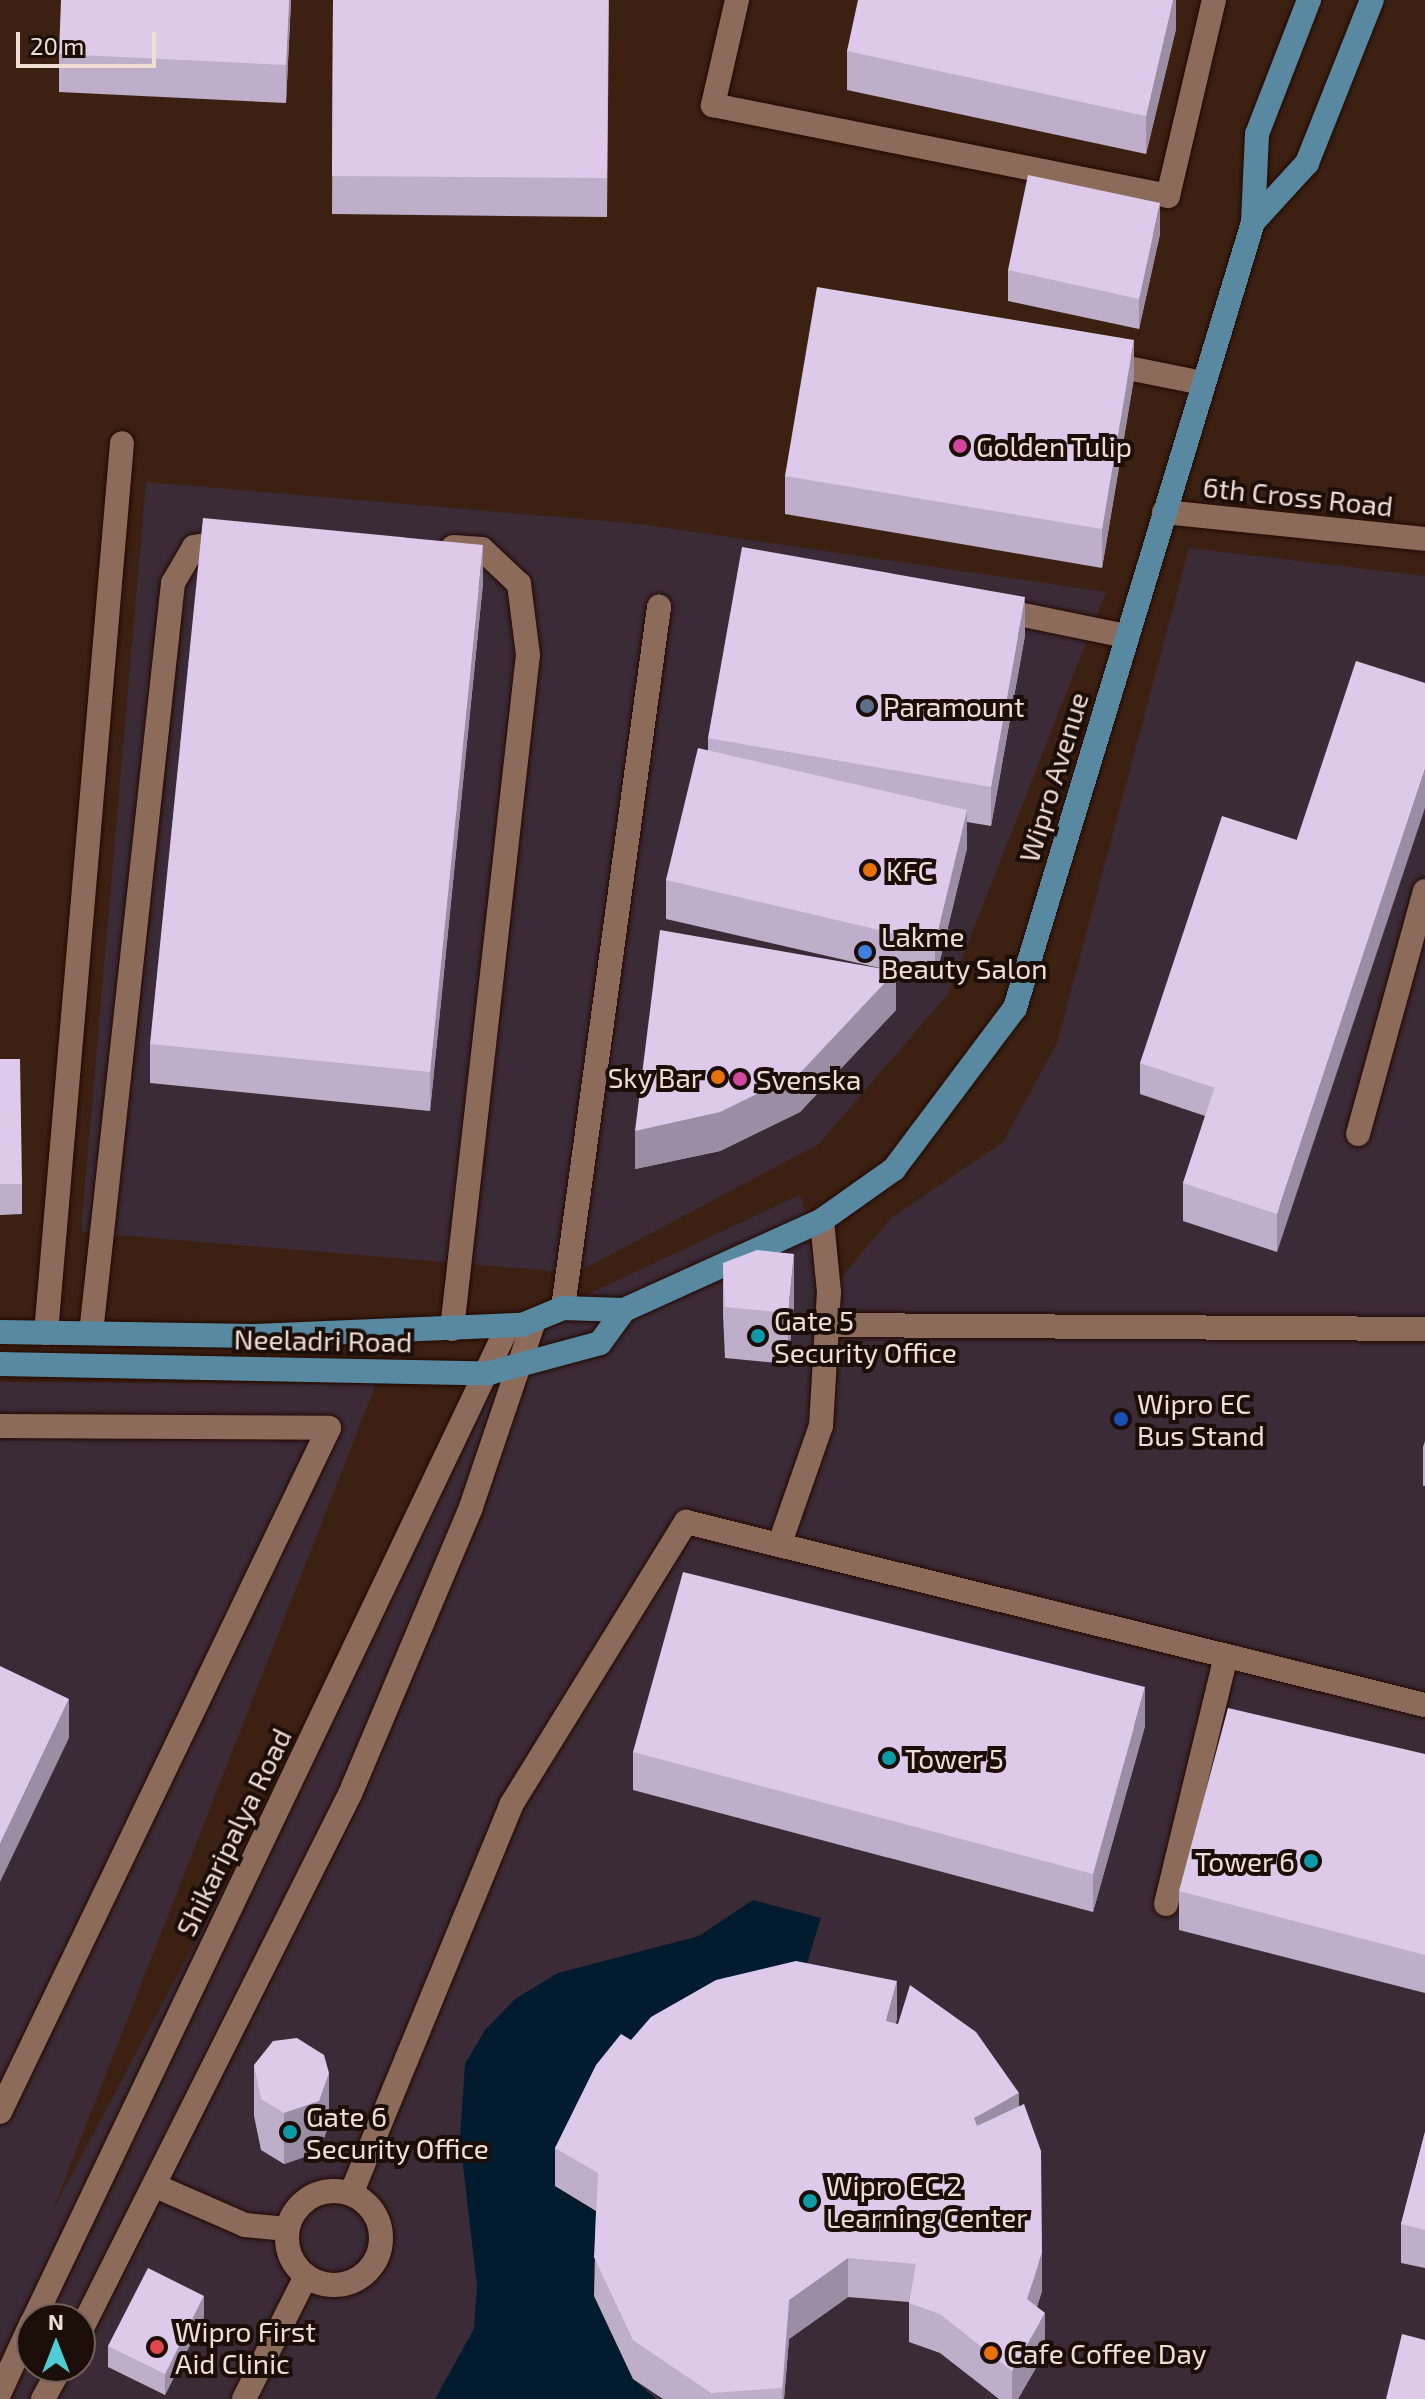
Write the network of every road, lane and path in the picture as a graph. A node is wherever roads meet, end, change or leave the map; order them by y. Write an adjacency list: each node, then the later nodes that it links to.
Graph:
1 (737, 0): 2 (street)
2 (1214, 0)
3 (1309, 0): 5 (main road)
4 (1372, 0): 5 (main road, Wipro Avenue)
5 (1253, 222): 7 (main road, Wipro Avenue)
6 (1083, 360): 7 (street)
7 (1202, 383): 9 (main road, Wipro Avenue)
8 (122, 443): 26 (street)
9 (1164, 512): 11 (street, 6th Cross Road); 15 (main road, Wipro Avenue)
10 (249, 538): 27 (street)
11 (1425, 539)
12 (419, 544): 23 (street)
13 (962, 603): 15 (street)
14 (659, 607): 19 (street)
15 (1126, 636): 18 (main road, Wipro Avenue)
16 (1425, 891): 17 (street)
17 (1358, 1134)
18 (822, 1220): 20 (main road, Wipro Avenue); 22 (street)
19 (563, 1308): 20 (main road, Wipro Avenue); 21 (main road, Wipro Avenue)
20 (624, 1310): 28 (main road, Neeladri Road)
21 (521, 1324): 23 (main road, Neeladri Road); 28 (street); 30 (street, Shikaripalya Road)
22 (827, 1325): 24 (street); 32 (street)
23 (452, 1329): 27 (main road, Neeladri Road)
24 (1425, 1329)
25 (0, 1332): 26 (main road, Neeladri Road)
26 (46, 1333): 27 (main road, Neeladri Road)
27 (91, 1333)
28 (525, 1363): 30 (main road, Neeladri Road); 37 (street)
29 (0, 1364): 30 (main road, Neeladri Road)
30 (489, 1373): 41 (street, Shikaripalya Road)
31 (0, 1426): 36 (street)
32 (781, 1540): 33 (street); 38 (street)
33 (1226, 1656): 34 (street); 35 (street)
34 (1425, 1705)
35 (1166, 1904)
36 (0, 2112)
37 (158, 2187): 39 (street); 42 (street)
38 (351, 2194): 39 (street); 40 (street)
39 (287, 2229): 40 (street)
40 (306, 2276): 45 (street)
41 (42, 2303)
42 (96, 2303)
43 (16, 2358): 44 (street, Shikaripalya Road)
44 (0, 2392)
45 (244, 2399)

